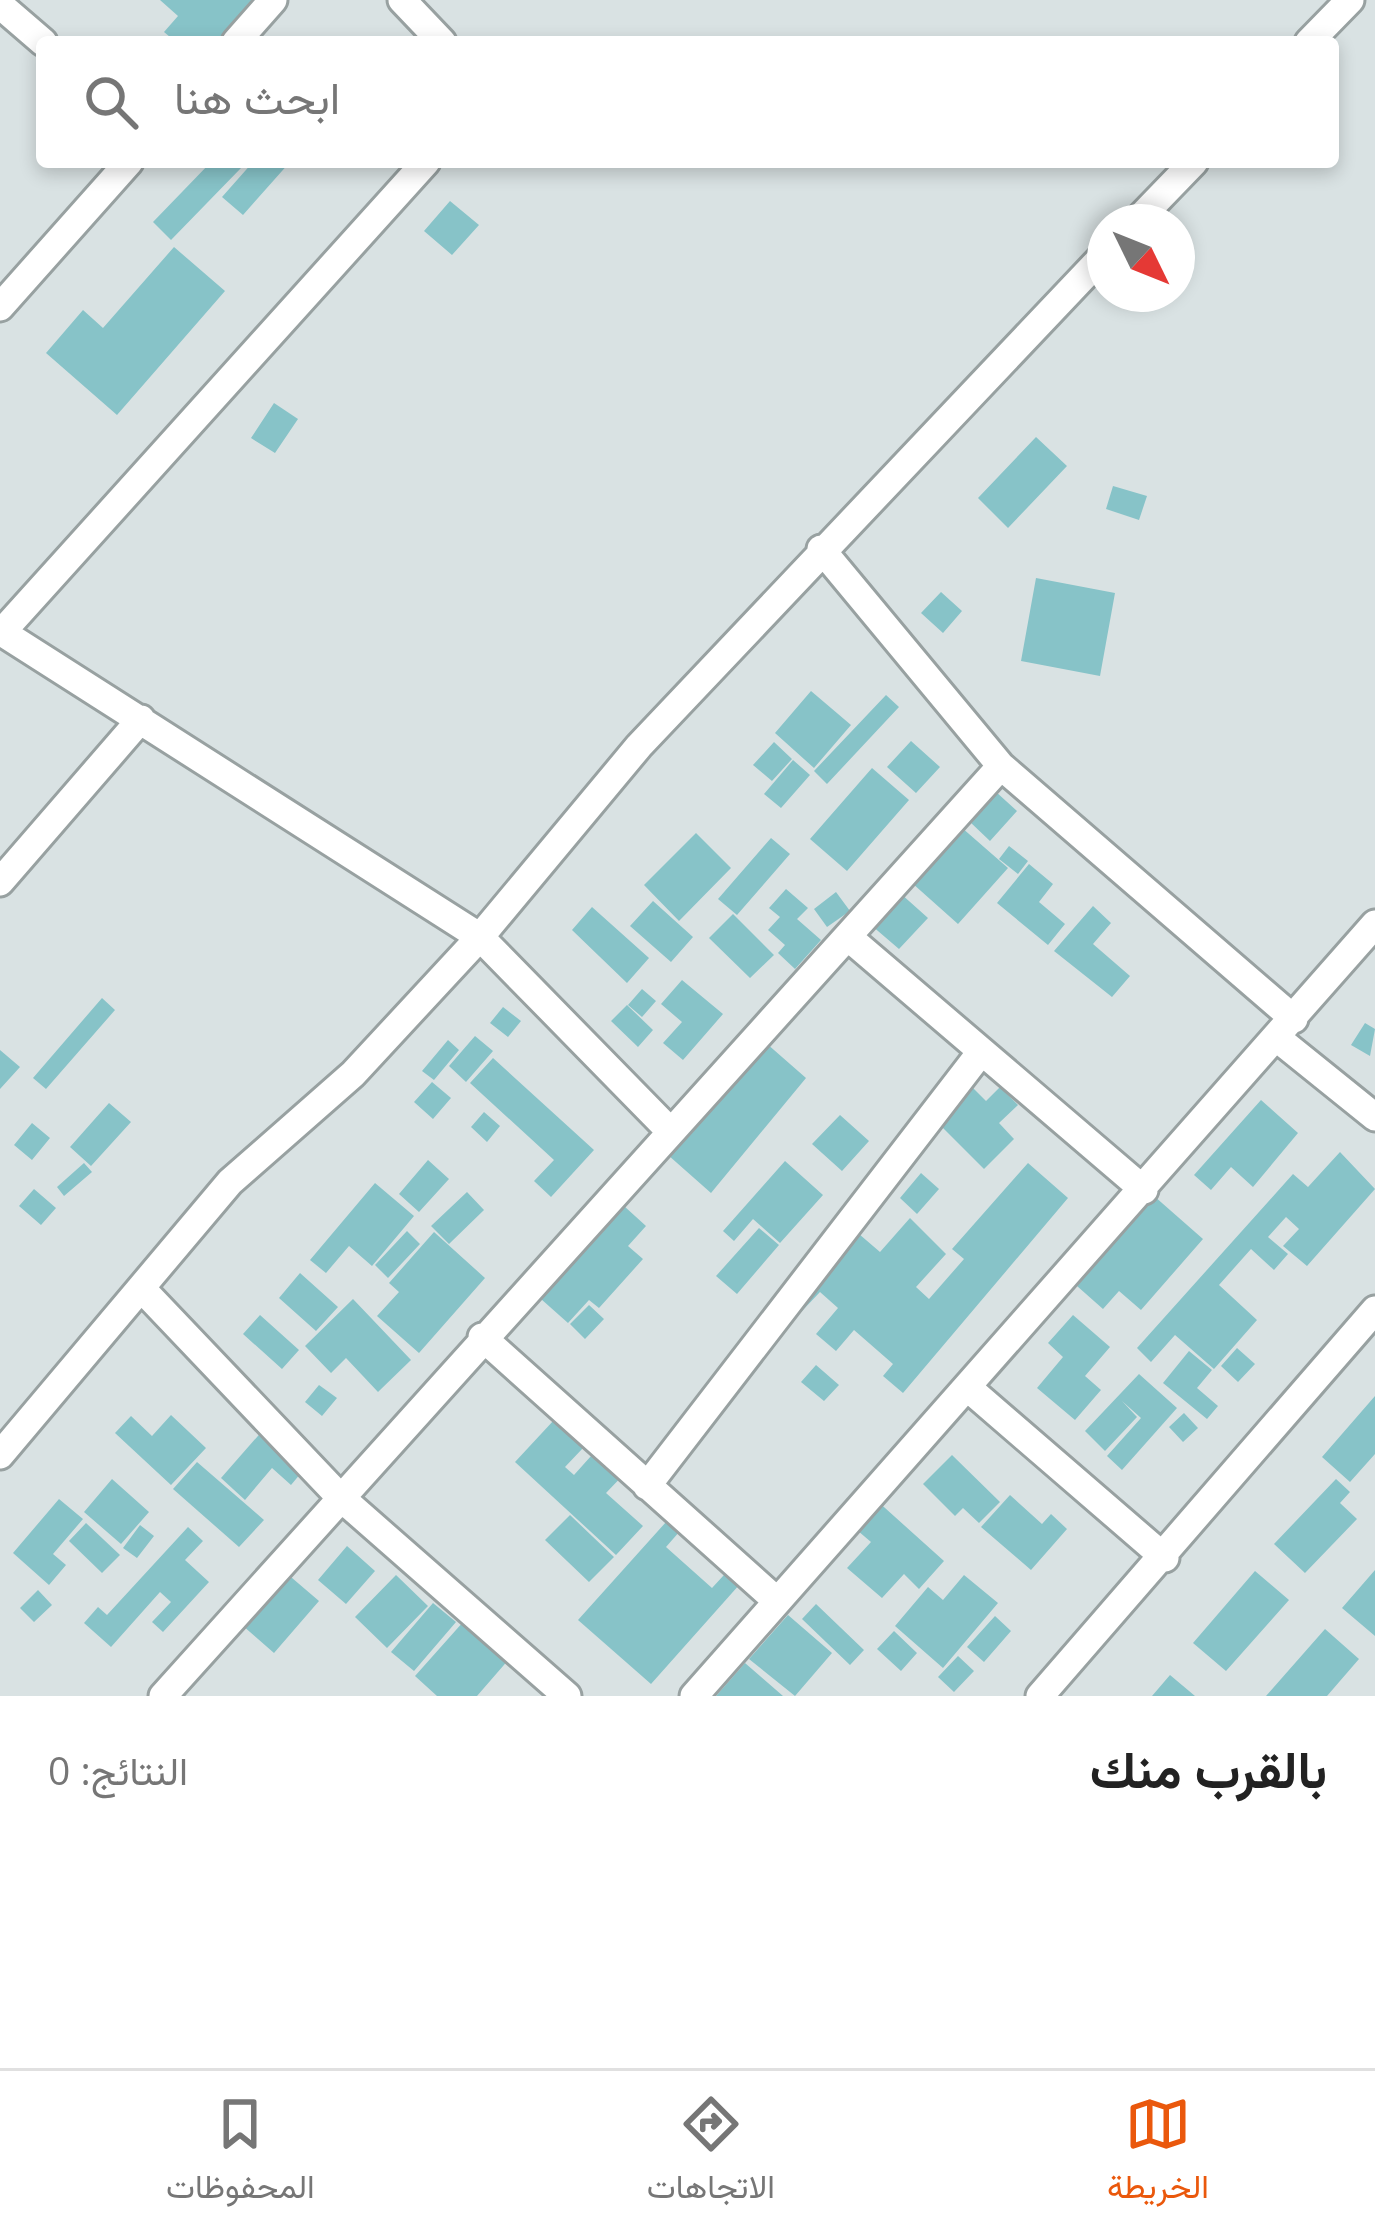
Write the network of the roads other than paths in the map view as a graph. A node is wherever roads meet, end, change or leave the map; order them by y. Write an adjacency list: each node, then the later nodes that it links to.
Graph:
1 (273, 0): 6 (street)
2 (402, 0): 7 (street)
3 (1350, 0): 8 (street)
4 (0, 5): 5 (street)
5 (36, 36)
6 (241, 36)
7 (436, 36)
8 (1315, 36)
9 (124, 168): 14 (street)
10 (421, 168): 16 (street)
11 (1188, 168): 12 (street)
12 (1153, 204)
13 (1087, 273): 15 (street)
14 (0, 307)
15 (821, 549): 18 (street); 21 (street)
16 (1, 632): 17 (street)
17 (141, 719): 19 (street); 21 (street)
18 (1001, 766): 22 (street); 23 (street)
19 (0, 882)
20 (1375, 924): 23 (street)
21 (480, 937): 26 (street); 28 (street)
22 (848, 937): 24 (street); 26 (street)
23 (1286, 1029): 25 (street); 27 (street)
24 (981, 1052): 27 (street); 33 (street)
25 (1375, 1117)
26 (671, 1132): 30 (street)
27 (1144, 1190): 31 (street)
28 (143, 1290): 32 (street); 34 (street)
29 (1375, 1310): 35 (street)
30 (482, 1337): 33 (street); 34 (street)
31 (967, 1387): 35 (street); 36 (street)
32 (0, 1455)
33 (647, 1486): 36 (street)
34 (339, 1496): 37 (street); 38 (street)
35 (1165, 1558): 40 (street)
36 (777, 1600): 39 (street)
37 (163, 1696)
38 (567, 1696)
39 (694, 1696)
40 (1040, 1696)

